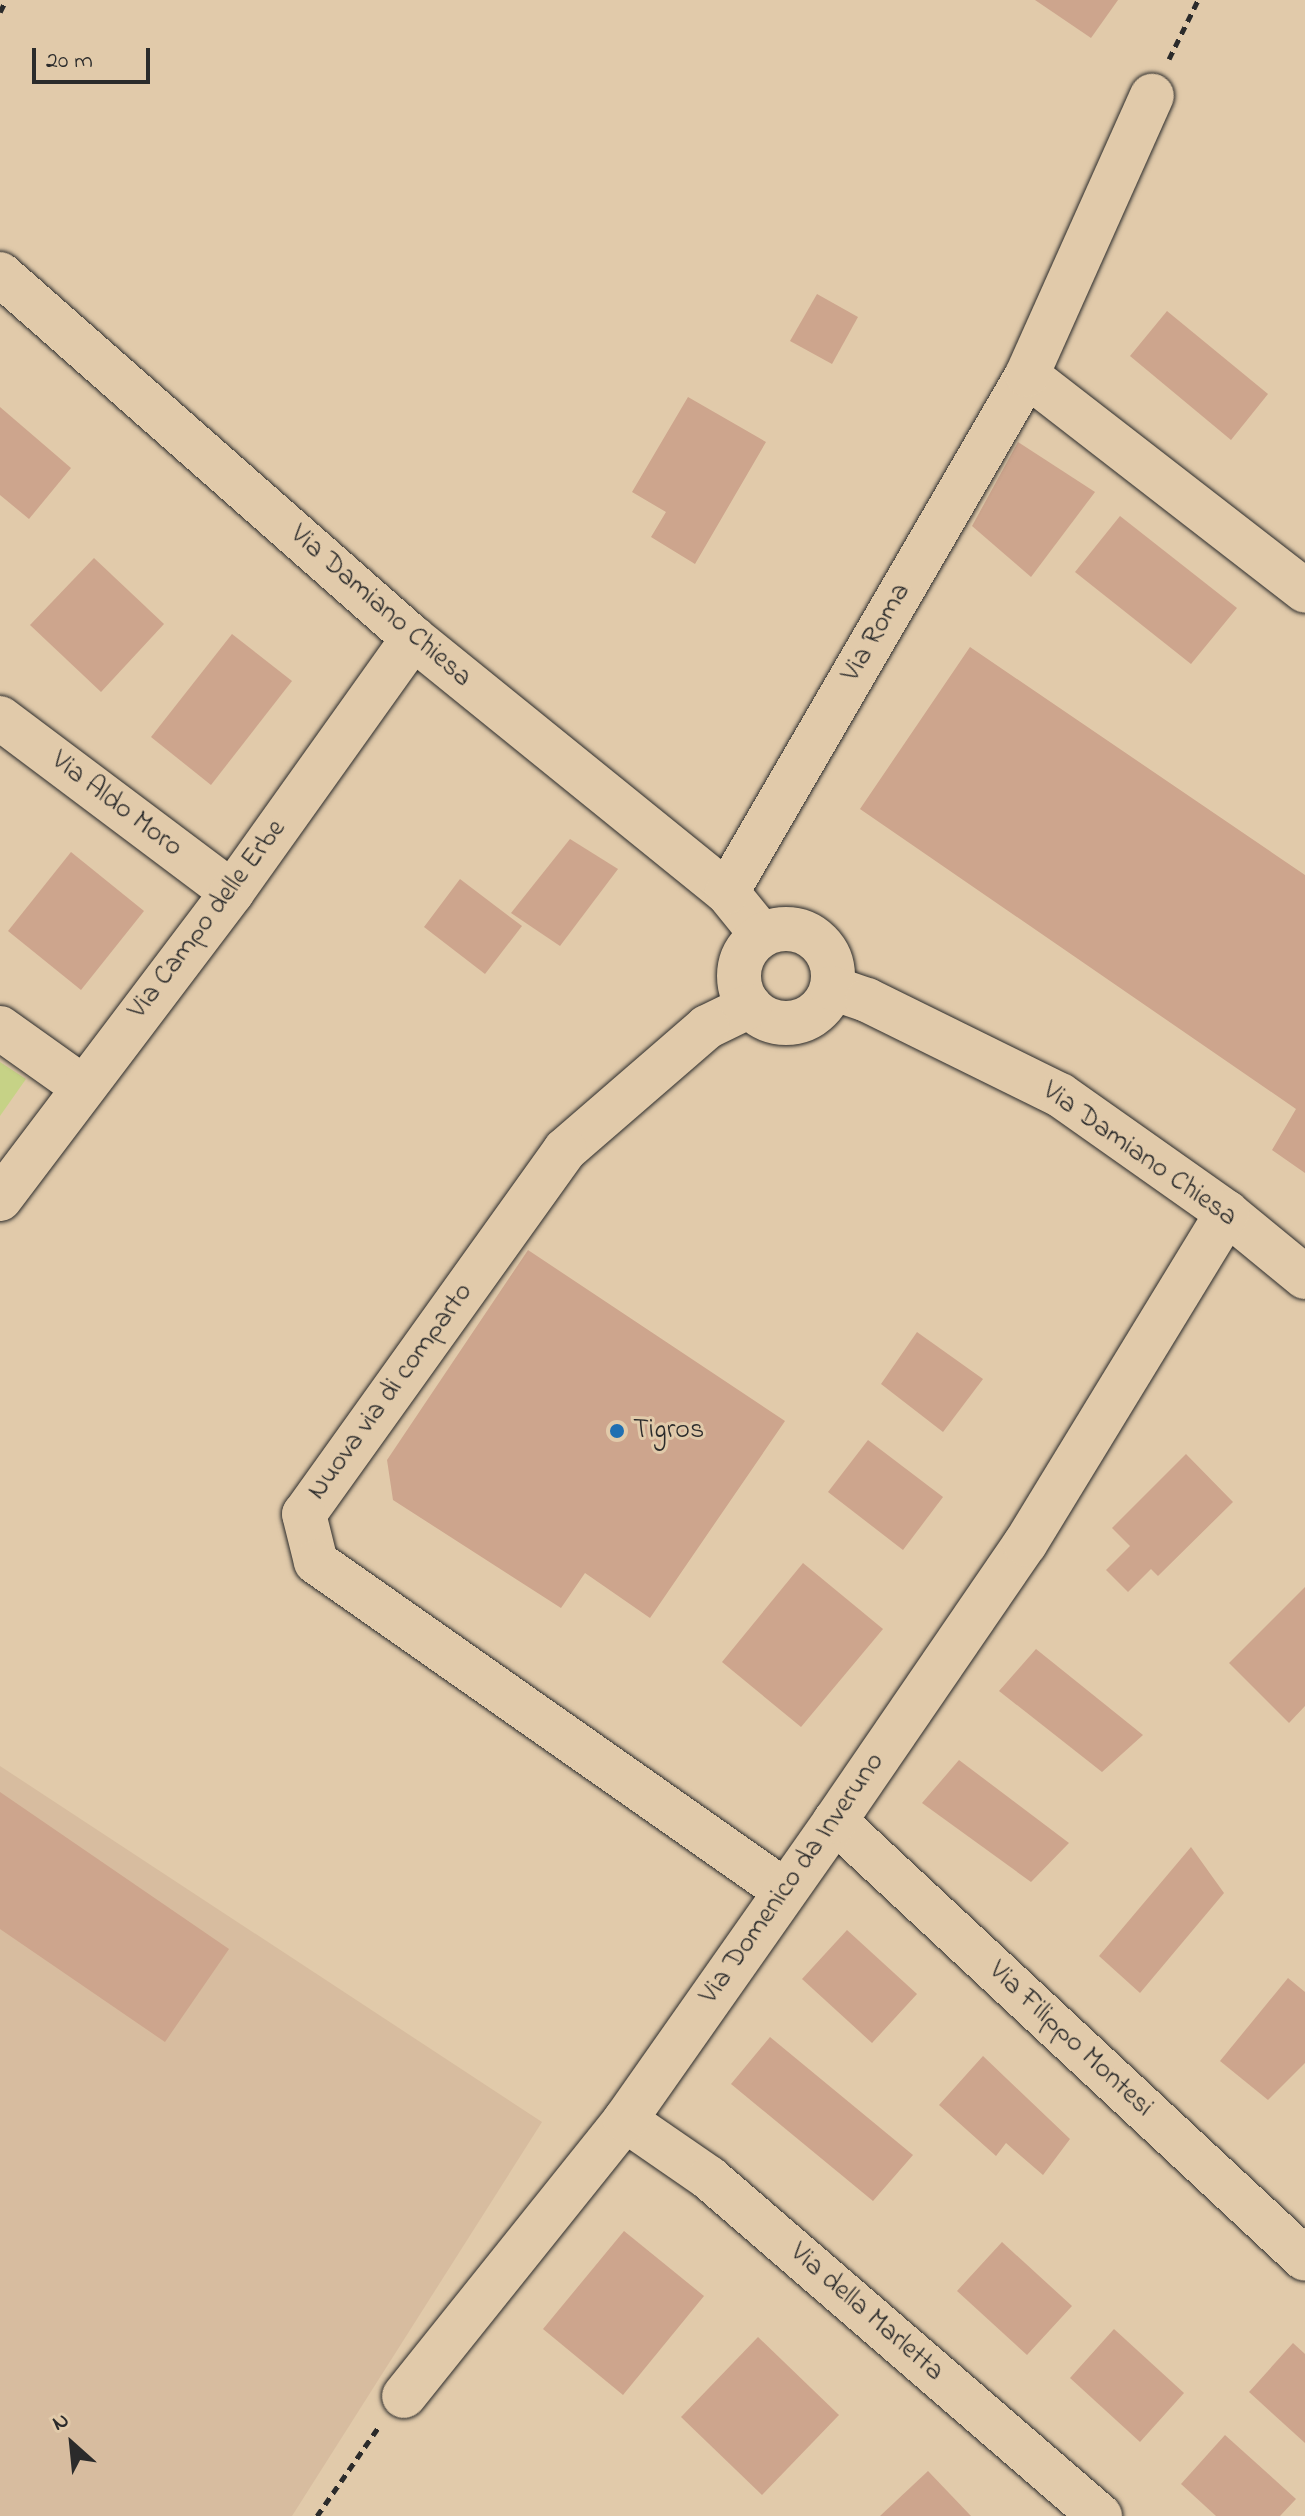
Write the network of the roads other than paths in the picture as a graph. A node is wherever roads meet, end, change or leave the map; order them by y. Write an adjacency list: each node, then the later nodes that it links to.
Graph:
1 (1152, 96): 3 (street, Via Roma)
2 (0, 274): 5 (street, Via Damiano Chiesa)
3 (1027, 375): 4 (street); 8 (street, Via Roma)
4 (1305, 591)
5 (413, 638): 7 (street, Via Campo delle Erbe); 8 (street, Via Damiano Chiesa)
6 (0, 718): 7 (street, Via Aldo Moro)
7 (232, 892): 13 (street, Via Campo delle Erbe)
8 (727, 892): 9 (street, Via Damiano Chiesa)
9 (762, 935): 10 (street); 11 (street)
10 (832, 988): 11 (street); 15 (street, Via Damiano Chiesa)
11 (750, 1006): 18 (street, Nuova via di comparto)
12 (0, 1028): 13 (street)
13 (83, 1087): 14 (street, Via Campo delle Erbe)
14 (0, 1199)
15 (1227, 1213): 16 (street, Via Damiano Chiesa); 17 (street, Via Domenico da Inveruno)
16 (1305, 1277)
17 (835, 1821): 18 (street, Via Domenico da Inveruno); 20 (street, Via Filippo Montesi)
18 (785, 1891): 19 (street, Via Domenico da Inveruno)
19 (625, 2120): 21 (street, Via Domenico da Inveruno); 22 (street, Via della Marletta)
20 (1305, 2259)
21 (404, 2396)
22 (1100, 2516)

